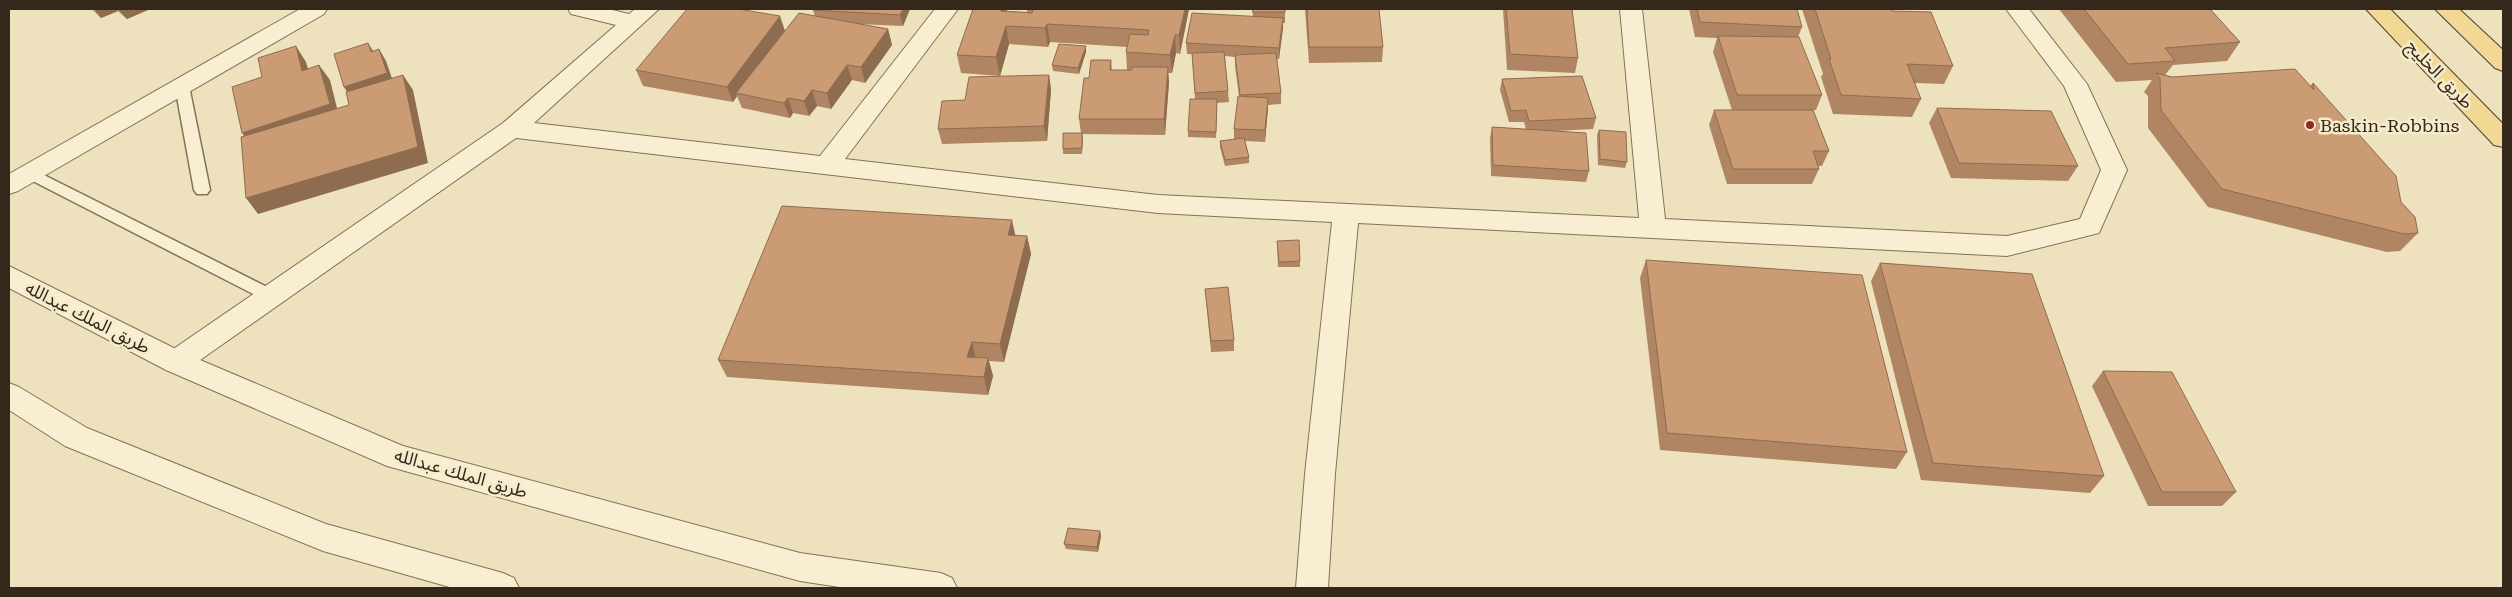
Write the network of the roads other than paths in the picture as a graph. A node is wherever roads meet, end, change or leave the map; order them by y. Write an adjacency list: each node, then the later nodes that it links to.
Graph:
1 (579, 9): 8 (street)
2 (947, 9): 13 (street)
3 (1631, 9): 18 (street)
4 (2017, 9): 18 (street)
5 (2377, 9): 12 (main road, طريق الخليج)
6 (2446, 9): 9 (main road)
7 (302, 11): 10 (street)
8 (641, 16): 11 (street)
9 (2503, 62)
10 (182, 86): 14 (street); 16 (lane)
11 (512, 129): 13 (street); 20 (street)
12 (2502, 139)
13 (826, 166): 17 (street)
14 (30, 173): 15 (street); 20 (lane)
15 (9, 185)
16 (202, 190)
17 (1346, 215): 18 (street); 25 (street)
18 (1652, 228)
19 (9, 276): 21 (street, طريق الملك عبدالله)
20 (271, 296): 21 (street)
21 (176, 362): 24 (street, طريق الملك عبدالله)
22 (9, 395): 23 (street)
23 (503, 588)
24 (941, 588)
25 (1312, 588)

